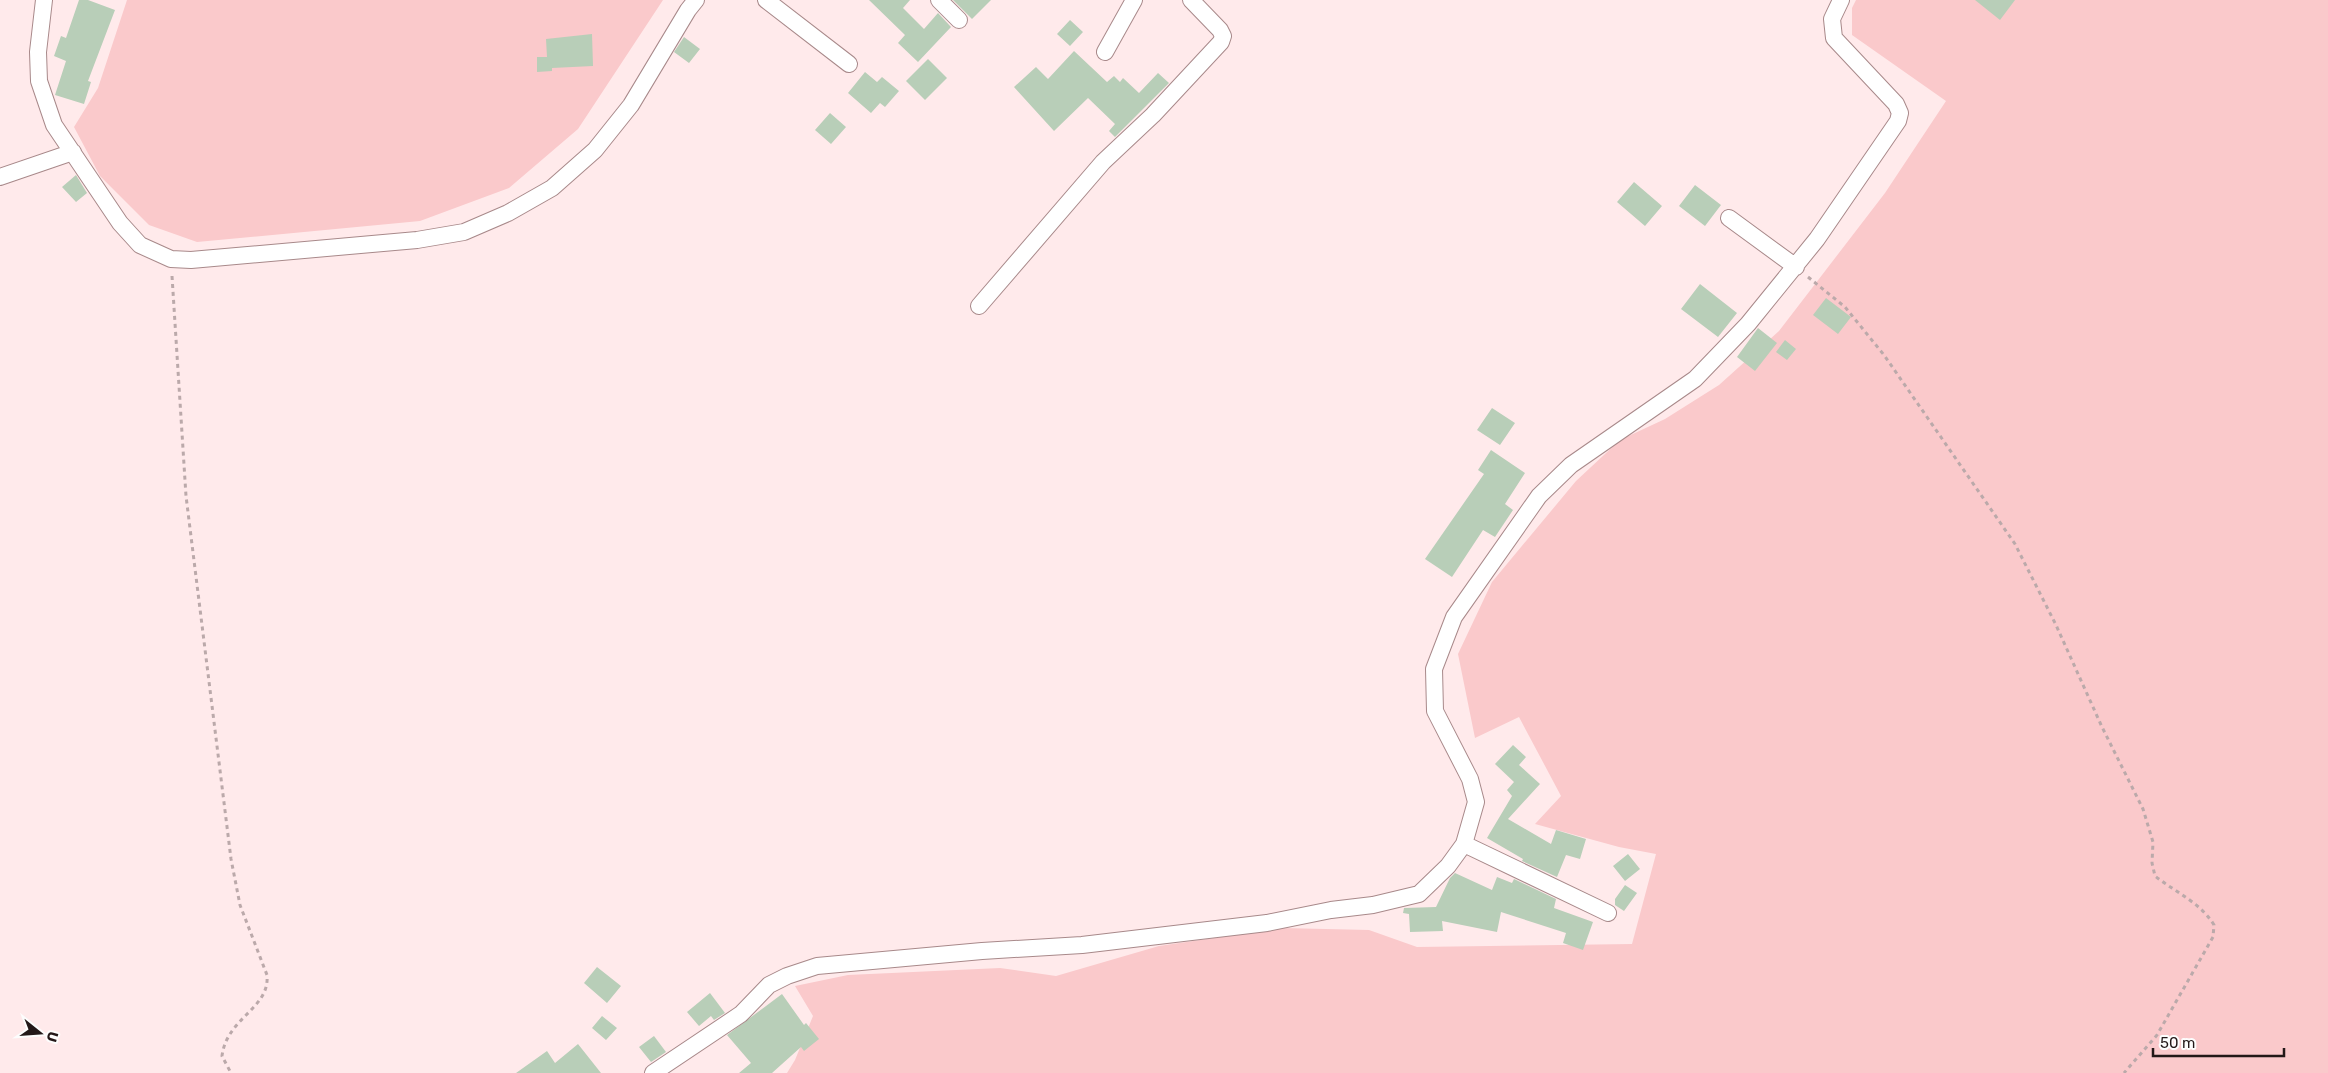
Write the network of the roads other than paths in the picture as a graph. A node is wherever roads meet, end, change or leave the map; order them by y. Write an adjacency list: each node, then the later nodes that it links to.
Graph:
1 (44, 0): 11 (street)
2 (696, 0): 11 (street)
3 (766, 0): 10 (street)
4 (939, 0): 8 (street)
5 (1134, 0): 9 (street)
6 (1191, 0): 15 (street)
7 (1841, 0): 14 (street)
8 (959, 20)
9 (1105, 52)
10 (849, 64)
11 (73, 152): 12 (street)
12 (0, 177)
13 (1729, 218): 14 (street)
14 (1796, 267): 16 (street)
15 (980, 306)
16 (1464, 844): 17 (street); 18 (street)
17 (1608, 913)
18 (653, 1073)

